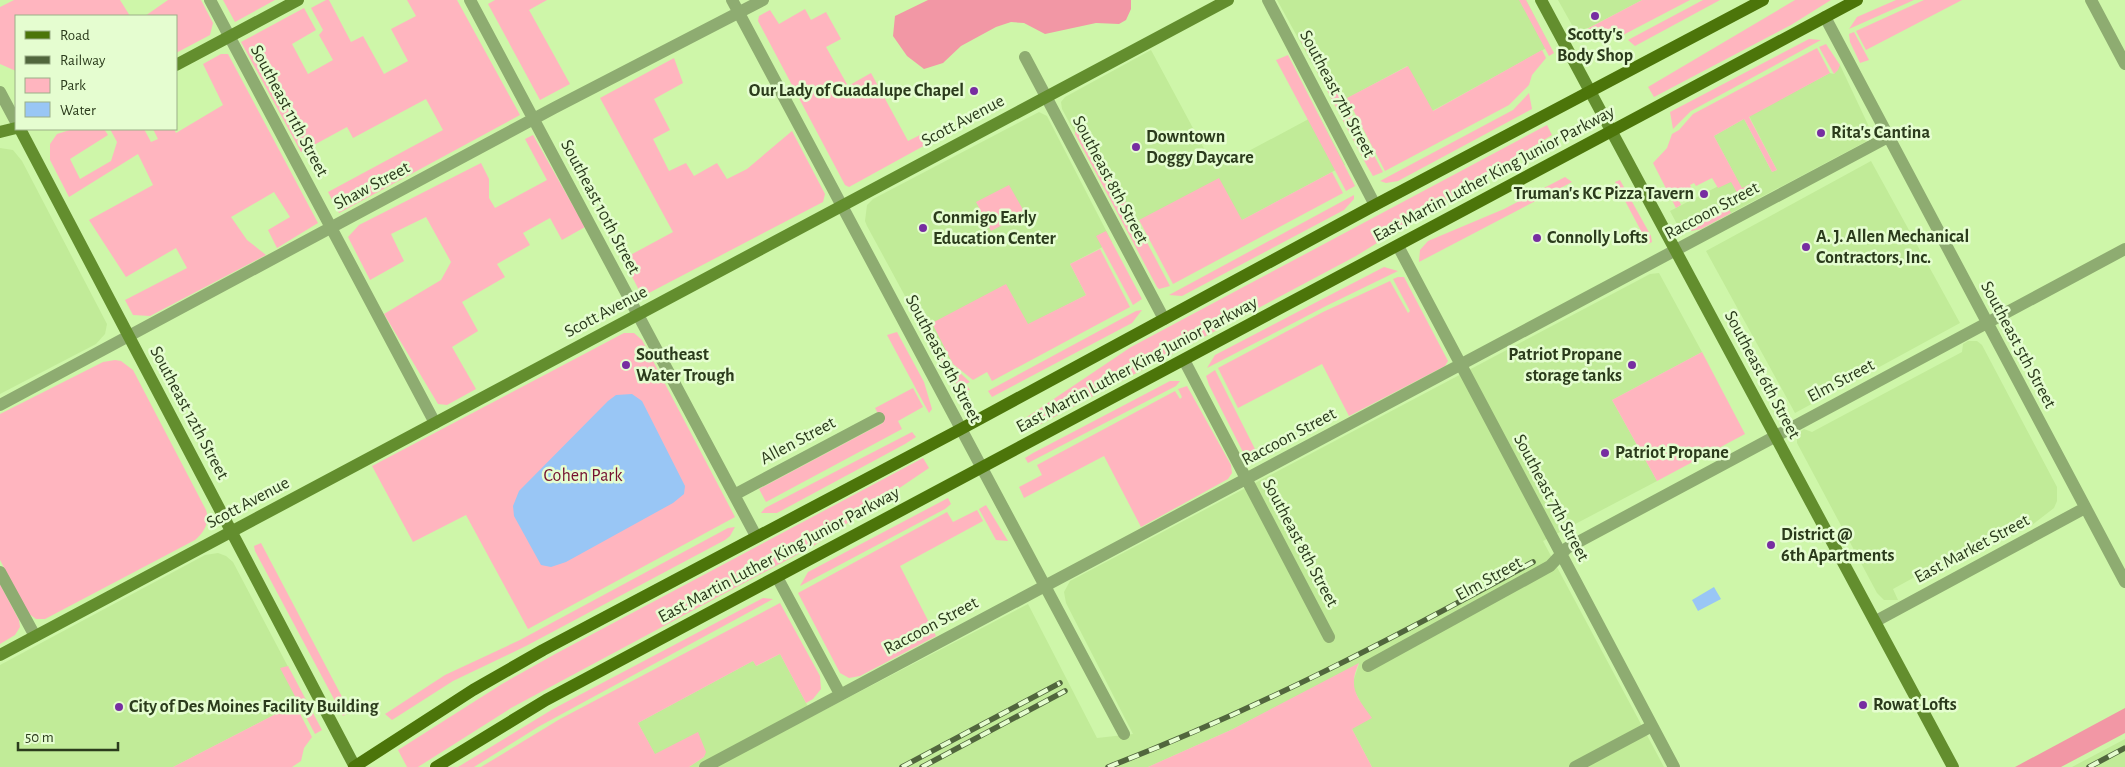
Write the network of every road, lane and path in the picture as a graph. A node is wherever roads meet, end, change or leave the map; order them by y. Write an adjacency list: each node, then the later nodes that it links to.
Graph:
1 (210, 0): 14 (street, Southeast 11th Street)
2 (298, 0): 14 (street)
3 (470, 0): 22 (street, Southeast 10th Street)
4 (732, 0): 12 (street, Southeast 9th Street)
5 (763, 0): 12 (street, Shaw Street)
6 (1228, 0): 20 (street, Scott Avenue)
7 (1268, 0): 28 (street, Southeast 7th Street)
8 (1541, 0): 18 (street, Southeast 6th Street)
9 (1763, 0): 18 (main road, East Martin Luther King Junior Parkway)
10 (1857, 0): 13 (main road, East Martin Luther King Junior Parkway)
11 (2092, 0): 17 (street)
12 (739, 12): 22 (street, Shaw Street); 29 (street, Southeast 9th Street)
13 (1825, 18): 25 (main road, East Martin Luther King Junior Parkway); 27 (street, Southeast 5th Street)
14 (230, 36): 16 (street); 30 (street, Southeast 11th Street)
15 (1025, 57): 20 (street, Southeast 8th Street)
16 (178, 64)
17 (2125, 64)
18 (1590, 91): 25 (street, Southeast 6th Street); 28 (main road, East Martin Luther King Junior Parkway)
19 (0, 92): 21 (street)
20 (1046, 97): 29 (street, Scott Avenue); 35 (street, Southeast 8th Street)
21 (15, 120)
22 (533, 120): 30 (street, Shaw Street); 34 (street, Southeast 10th Street)
23 (15, 129): 26 (street)
24 (19, 130): 37 (street, Southeast 12th Street)
25 (1611, 131): 31 (main road, East Martin Luther King Junior Parkway); 33 (street, Southeast 6th Street)
26 (0, 132)
27 (1888, 137): 33 (street, Raccoon Street); 36 (street, Southeast 5th Street)
28 (1375, 205): 35 (main road, East Martin Luther King Junior Parkway)
29 (842, 206): 34 (street, Scott Avenue); 43 (street, Southeast 9th Street)
30 (331, 228): 37 (street, Shaw Street); 42 (street, Southeast 11th Street)
31 (1398, 246): 38 (main road, East Martin Luther King Junior Parkway); 39 (street, Southeast 7th Street)
32 (2125, 249): 36 (street, Elm Street)
33 (1675, 251): 39 (street, Raccoon Street); 44 (street, Southeast 6th Street)
34 (638, 315): 42 (street, Scott Avenue); 47 (street, Southeast 10th Street)
35 (1164, 319): 43 (main road, East Martin Luther King Junior Parkway)
36 (1987, 323): 44 (street, Elm Street); 48 (street, Southeast 5th Street)
37 (129, 337): 40 (street, Shaw Street); 49 (street, Southeast 12th Street)
38 (1184, 360): 45 (main road, East Martin Luther King Junior Parkway); 46 (street, Southeast 8th Street)
39 (1461, 365): 46 (street, Raccoon Street); 51 (street, Southeast 7th Street)
40 (0, 405)
41 (879, 418): 47 (street, Allen Street)
42 (434, 423): 49 (street, Scott Avenue)
43 (961, 429): 45 (street, Southeast 9th Street); 50 (main road, East Martin Luther King Junior Parkway)
44 (1775, 436): 51 (street, Elm Street); 56 (street, Southeast 6th Street)
45 (981, 467): 53 (main road, East Martin Luther King Junior Parkway); 55 (street, Southeast 9th Street)
46 (1247, 479): 55 (street, Raccoon Street); 58 (street, Southeast 8th Street)
47 (734, 495): 50 (street, Southeast 10th Street)
48 (2085, 508): 54 (street, Southeast 5th Street); 56 (street, East Market Street)
49 (231, 532): 57 (street, Scott Avenue); 64 (street, Southeast 12th Street)
50 (756, 536): 64 (main road, East Martin Luther King Junior Parkway)
51 (1561, 554): 60 (street, Elm Street); 62 (street, Southeast 7th Street)
52 (0, 572): 57 (street)
53 (777, 576): 61 (street); 65 (main road, East Martin Luther King Junior Parkway)
54 (2125, 582)
55 (1045, 586): 61 (street, Raccoon Street); 63 (street, Southeast 9th Street)
56 (1876, 621): 69 (street, Southeast 6th Street)
57 (35, 636): 59 (street, Scott Avenue)
58 (1329, 636)
59 (0, 655)
60 (1368, 666)
61 (840, 694): 66 (street, Raccoon Street)
62 (1652, 726): 67 (street); 68 (street, Southeast 7th Street)
63 (1124, 734)
64 (355, 767)
65 (436, 767)
66 (705, 767)
67 (1576, 767)
68 (1674, 767)
69 (1953, 767)

